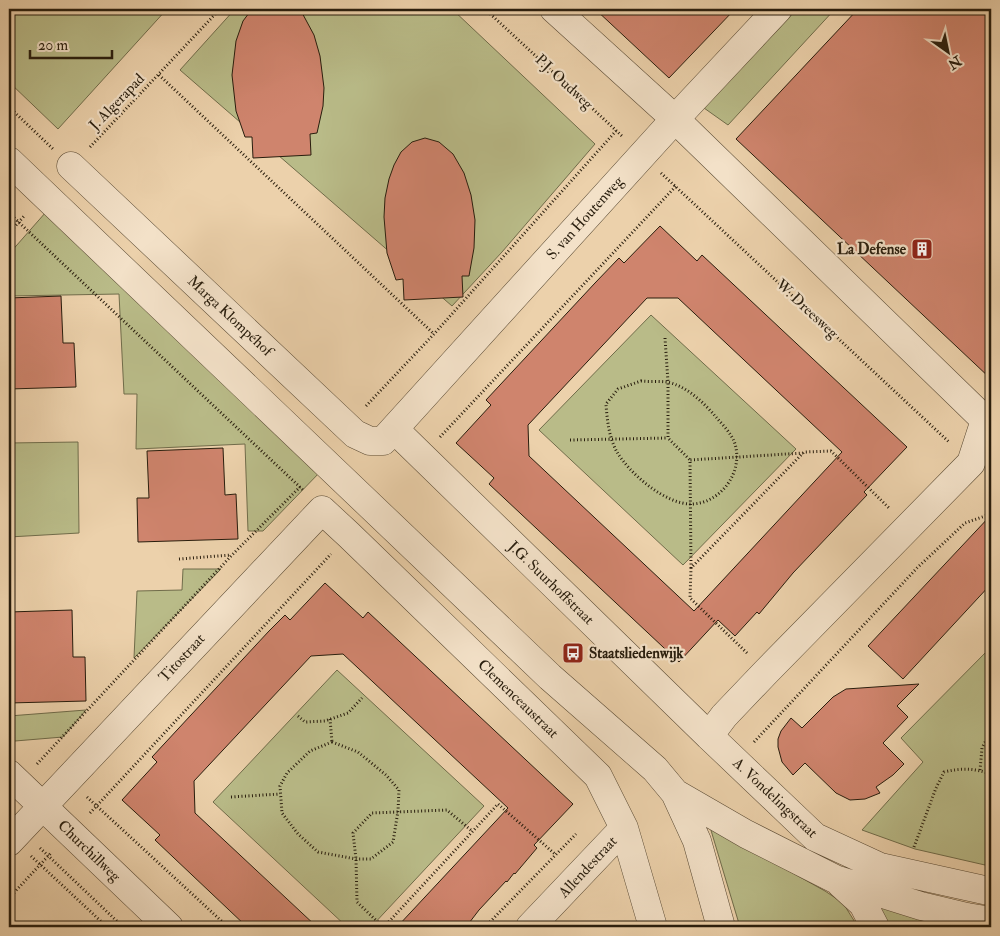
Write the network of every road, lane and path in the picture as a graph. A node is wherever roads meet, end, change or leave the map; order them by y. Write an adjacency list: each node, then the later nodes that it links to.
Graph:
1 (220, 9): 5 (path, J. Algerapad)
2 (485, 9): 8 (path, P.J. Oudweg)
3 (554, 9): 7 (street)
4 (778, 9): 7 (street, S. van Houtenweg)
5 (159, 75): 11 (path, J. Algerapad); 14 (path)
6 (9, 107): 11 (path)
7 (675, 119): 9 (street, S. van Houtenweg); 17 (street)
8 (616, 131): 9 (path, P.J. Oudweg); 14 (path)
9 (642, 155): 12 (path, W. Dreesweg); 19 (street, S. van Houtenweg)
10 (9, 161): 49 (street)
11 (71, 166): 18 (street, Marga Klompéhof)
12 (676, 186): 24 (path); 27 (path, W. Dreesweg)
13 (9, 213): 28 (path)
14 (434, 334): 18 (path)
15 (665, 338): 16 (path)
16 (668, 382): 20 (path); 21 (path); 25 (path)
17 (988, 416): 27 (street)
18 (347, 426): 19 (street, Marga Klompéhof)
19 (394, 429): 24 (street, J.G. Suurhoffstraat)
20 (668, 438): 21 (path); 26 (path)
21 (613, 439): 22 (path); 29 (path)
22 (570, 440)
23 (804, 452): 25 (path); 32 (path); 36 (path)
24 (422, 456): 42 (street, J.G. Suurhoffstraat)
25 (737, 457): 26 (path); 29 (path)
26 (690, 460): 29 (path)
27 (971, 463): 32 (street)
28 (300, 487): 30 (path); 34 (path)
29 (691, 504): 36 (path)
30 (322, 510): 33 (street, Clemenceaustraat); 48 (street, Titostraat)
31 (991, 514): 44 (path)
32 (909, 528): 37 (street)
33 (349, 535): 52 (street, Clemenceaustraat); 53 (path)
34 (232, 555): 35 (path); 47 (path)
35 (179, 559)
36 (691, 568): 37 (path)
37 (766, 672): 42 (street)
38 (362, 698): 40 (path)
39 (298, 716): 40 (path)
40 (330, 719): 43 (path)
41 (991, 731): 45 (path)
42 (709, 736): 66 (street, A. Vondelingstraat)
43 (332, 742): 50 (path); 55 (path)
44 (758, 748)
45 (980, 770): 46 (path); 62 (path)
46 (991, 774)
47 (14, 779): 54 (street, Churchillweg)
48 (68, 779): 53 (path); 54 (street, Titostraat)
49 (675, 793): 65 (street); 77 (street)
50 (280, 794): 51 (path); 63 (path)
51 (231, 797)
52 (610, 800): 56 (street, Clemenceaustraat); 60 (path)
53 (96, 806): 58 (path); 72 (path)
54 (43, 807): 58 (street, Churchillweg); 59 (street, Titostraat)
55 (398, 811): 57 (path); 63 (path); 63 (path)
56 (624, 828): 75 (street, Allendestraat); 76 (street, Clemenceaustraat)
57 (472, 831): 60 (path); 73 (path)
58 (70, 833): 61 (path); 71 (street, Churchillweg)
59 (14, 837): 61 (path, Churchillweg); 64 (path)
60 (556, 855): 74 (path)
61 (49, 856): 64 (path); 70 (path, Churchillweg)
62 (911, 856)
63 (356, 859): 73 (path)
64 (41, 865): 67 (path); 69 (path)
65 (835, 880): 68 (street); 78 (street)
66 (991, 889)
67 (9, 898)
68 (991, 921)
69 (107, 927)
70 (122, 927)
71 (169, 927)
72 (228, 927)
73 (383, 927)
74 (485, 927)
75 (530, 927)
76 (652, 927)
77 (721, 927)
78 (875, 927)

